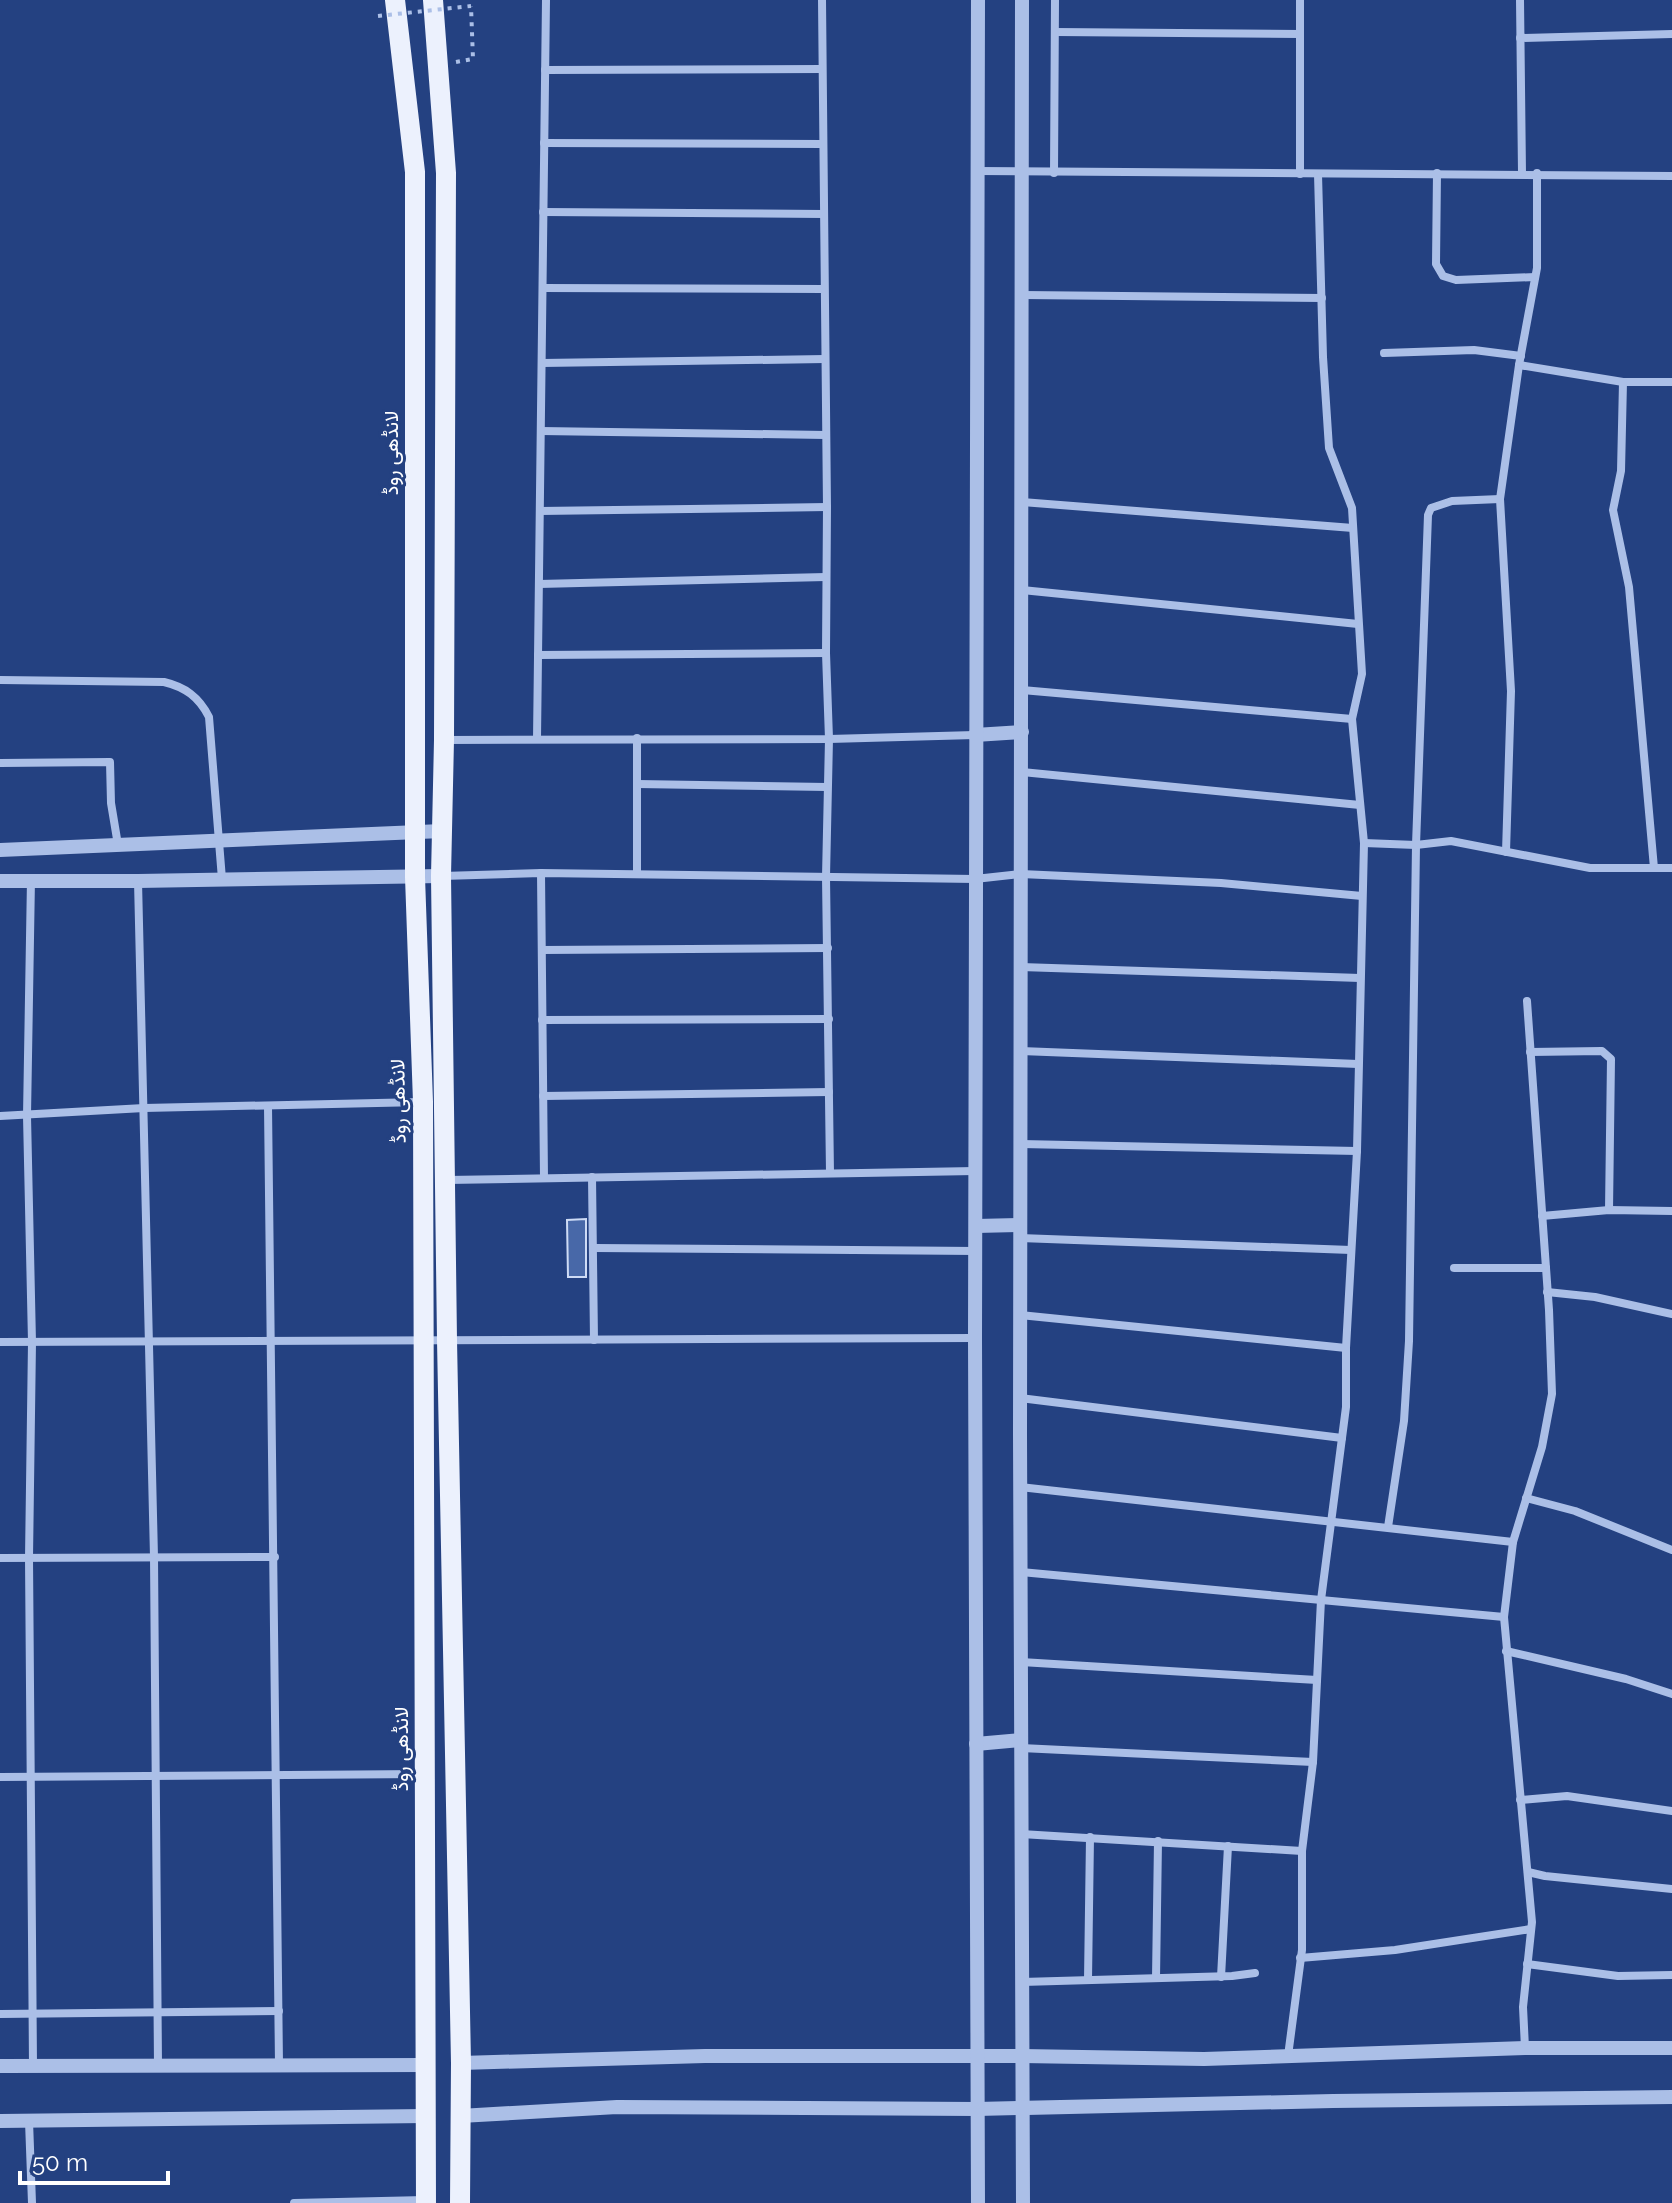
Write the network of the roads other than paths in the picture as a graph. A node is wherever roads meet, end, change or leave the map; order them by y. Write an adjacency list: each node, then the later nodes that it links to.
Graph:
1 (395, 0): 67 (main road, لانڈھی روڈ)
2 (433, 0): 61 (main road)
3 (546, 0): 15 (street)
4 (822, 0): 14 (street)
5 (978, 0): 18 (street)
6 (1022, 0): 19 (street)
7 (1055, 0): 10 (street)
8 (1300, 0): 11 (street)
9 (1520, 0): 13 (street)
10 (1055, 32): 11 (street); 20 (street)
11 (1300, 34): 24 (street)
12 (1672, 34): 13 (street)
13 (1520, 38): 22 (street)
14 (822, 69): 15 (street); 17 (street)
15 (545, 70): 16 (street)
16 (544, 143): 17 (street); 27 (street)
17 (823, 144): 28 (street)
18 (978, 171): 19 (street); 57 (street)
19 (1023, 172): 20 (street); 32 (street)
20 (1054, 173): 24 (street)
21 (1437, 173): 22 (street); 25 (street); 29 (street)
22 (1522, 173): 23 (street)
23 (1537, 173): 26 (street); 29 (street)
24 (1300, 174): 25 (street)
25 (1318, 174): 33 (street)
26 (1672, 176)
27 (543, 212): 28 (street); 30 (street)
28 (824, 214): 31 (street)
29 (1535, 277): 36 (street)
30 (543, 288): 31 (street); 37 (street)
31 (824, 289): 35 (street)
32 (1023, 295): 33 (street); 43 (street)
33 (1322, 298): 46 (street)
34 (1384, 353): 36 (street)
35 (825, 359): 37 (street); 41 (street)
36 (1520, 360): 38 (street); 42 (street)
37 (542, 363): 40 (street)
38 (1623, 382): 39 (street); 75 (street)
39 (1672, 382)
40 (541, 431): 41 (street); 45 (street)
41 (826, 435): 44 (street)
42 (1500, 499): 71 (street); 74 (street)
43 (1022, 502): 46 (street); 49 (street)
44 (827, 507): 45 (street); 47 (street)
45 (540, 511): 48 (street)
46 (1353, 528): 50 (street)
47 (826, 577): 48 (street); 51 (street)
48 (539, 584): 52 (street)
49 (1022, 590): 50 (street); 54 (street)
50 (1358, 624): 55 (street)
51 (826, 653): 52 (street); 60 (street)
52 (538, 655): 59 (street)
53 (0, 680): 69 (street)
54 (1022, 690): 55 (street); 56 (street)
55 (1352, 719): 66 (street)
56 (1022, 732): 57 (street); 63 (street)
57 (975, 735): 60 (street); 85 (street)
58 (637, 738): 59 (street); 60 (street); 64 (street)
59 (537, 739): 61 (street)
60 (829, 739): 65 (street)
61 (444, 740): 68 (main road)
62 (0, 763): 72 (street)
63 (1022, 772): 66 (street); 79 (street)
64 (637, 784): 65 (street); 78 (street)
65 (827, 787): 82 (street)
66 (1360, 805): 70 (street)
67 (416, 831): 68 (street); 69 (street); 81 (main road, لانڈھی روڈ)
68 (442, 831): 80 (main road)
69 (219, 840): 72 (street); 84 (street)
70 (1364, 843): 71 (street); 88 (street)
71 (1416, 845): 74 (street); 140 (street)
72 (118, 846): 73 (street)
73 (0, 850)
74 (1506, 852): 75 (street)
75 (1654, 868): 76 (street)
76 (1672, 868)
77 (541, 873): 78 (street); 80 (street); 90 (street)
78 (637, 874): 82 (street)
79 (1021, 874): 85 (street); 88 (street); 91 (street)
80 (441, 876): 81 (street); 112 (main road)
81 (415, 877): 84 (street); 101 (main road, لانڈھی روڈ)
82 (826, 877): 85 (street); 89 (street)
83 (31, 879): 86 (street); 87 (street); 105 (street)
84 (222, 879): 87 (street)
85 (975, 879): 108 (street)
86 (0, 881)
87 (138, 881): 103 (street)
88 (1362, 896): 92 (street)
89 (828, 948): 90 (street); 94 (street)
90 (542, 950): 95 (street)
91 (1021, 967): 92 (street); 96 (street)
92 (1360, 978): 98 (street)
93 (1527, 1001): 97 (street)
94 (829, 1019): 95 (street); 99 (street)
95 (542, 1020): 100 (street)
96 (1021, 1051): 98 (street); 106 (street)
97 (1530, 1052): 113 (street); 115 (street)
98 (1358, 1064): 107 (street)
99 (829, 1092): 100 (street); 109 (street)
100 (543, 1096): 111 (street)
101 (423, 1102): 102 (street); 127 (main road, لانڈھی روڈ)
102 (268, 1106): 103 (street); 131 (street)
103 (144, 1108): 105 (street); 130 (street)
104 (0, 1116): 105 (street)
105 (27, 1116): 133 (street)
106 (1021, 1144): 107 (street); 117 (street)
107 (1357, 1151): 119 (street)
108 (975, 1171): 109 (street); 116 (street)
109 (830, 1173): 110 (street)
110 (592, 1177): 111 (street); 118 (street)
111 (544, 1178): 112 (street)
112 (447, 1180): 128 (main road)
113 (1609, 1210): 114 (street); 115 (street)
114 (1672, 1211)
115 (1542, 1216): 122 (street)
116 (976, 1226): 117 (street); 120 (street)
117 (1020, 1231): 119 (street); 125 (street)
118 (595, 1248): 120 (street); 129 (street)
119 (1351, 1250): 134 (street)
120 (976, 1251): 126 (street)
121 (1454, 1268): 122 (street)
122 (1546, 1268): 123 (street)
123 (1547, 1292): 124 (street); 138 (street)
124 (1672, 1314)
125 (1020, 1315): 134 (street); 135 (street)
126 (975, 1338): 129 (street); 154 (street)
127 (423, 1340): 128 (street); 131 (street); 157 (main road, لانڈھی روڈ)
128 (447, 1340): 129 (street); 189 (main road)
129 (594, 1340)
130 (148, 1341): 131 (street); 133 (street); 143 (street)
131 (269, 1341): 144 (street)
132 (0, 1342): 133 (street)
133 (32, 1342): 146 (street)
134 (1346, 1348): 136 (street)
135 (1020, 1398): 136 (street); 137 (street)
136 (1342, 1438): 139 (street)
137 (1020, 1487): 139 (street); 147 (street)
138 (1526, 1498): 141 (street); 142 (street)
139 (1330, 1521): 140 (street); 148 (street)
140 (1388, 1527): 141 (street)
141 (1513, 1542): 149 (street)
142 (1672, 1550)
143 (154, 1557): 144 (street); 146 (street); 159 (street)
144 (275, 1557): 158 (street)
145 (0, 1558): 146 (street)
146 (29, 1558): 161 (street)
147 (1021, 1572): 148 (street); 151 (street)
148 (1321, 1600): 149 (street); 152 (street)
149 (1504, 1617): 150 (street)
150 (1506, 1651): 153 (street); 162 (street)
151 (1021, 1662): 152 (street); 155 (street)
152 (1317, 1680): 156 (street)
153 (1672, 1694)
154 (976, 1744): 155 (street); 188 (street)
155 (1021, 1744): 156 (street); 164 (street)
156 (1313, 1762): 168 (street)
157 (425, 1774): 158 (street); 191 (main road, لانڈھی روڈ)
158 (277, 1775): 159 (street); 180 (street)
159 (156, 1776): 161 (street); 181 (street)
160 (0, 1777): 161 (street)
161 (32, 1777): 183 (street)
162 (1520, 1800): 163 (street); 169 (street)
163 (1672, 1811)
164 (1021, 1834): 165 (street); 179 (street)
165 (1090, 1837): 166 (street); 178 (street)
166 (1158, 1841): 167 (street); 177 (street)
167 (1228, 1846): 168 (street); 176 (street)
168 (1302, 1851): 172 (street)
169 (1528, 1872): 170 (street); 171 (street)
170 (1672, 1889)
171 (1531, 1929): 172 (street); 173 (street)
172 (1300, 1958): 187 (street)
173 (1527, 1964): 175 (street); 184 (street)
174 (1255, 1973): 176 (street)
175 (1672, 1975)
176 (1221, 1977): 177 (street)
177 (1156, 1978): 178 (street)
178 (1088, 1980): 179 (street)
179 (1022, 1982): 186 (street)
180 (279, 2011): 181 (street); 190 (street)
181 (156, 2013): 183 (street); 194 (street)
182 (0, 2014): 183 (street)
183 (34, 2015): 193 (street)
184 (1525, 2048): 185 (street); 187 (street)
185 (1672, 2048)
186 (1022, 2056): 187 (street); 188 (street); 196 (street)
187 (1288, 2056)
188 (976, 2057): 189 (street); 197 (street)
189 (461, 2063): 199 (main road)
190 (279, 2065): 191 (street); 194 (street)
191 (426, 2065): 198 (main road, لانڈھی روڈ)
192 (0, 2066): 193 (street)
193 (33, 2066): 194 (street)
194 (158, 2066)
195 (1672, 2097): 196 (street)
196 (1022, 2106): 197 (street); 207 (street)
197 (977, 2109): 199 (street); 206 (street)
198 (426, 2116): 201 (street); 202 (main road, لانڈھی روڈ)
199 (460, 2116): 205 (main road)
200 (0, 2121): 201 (street)
201 (29, 2121): 203 (street)
202 (426, 2202): 204 (street)
203 (32, 2203)
204 (294, 2203)
205 (460, 2203)
206 (978, 2203)
207 (1023, 2203)

